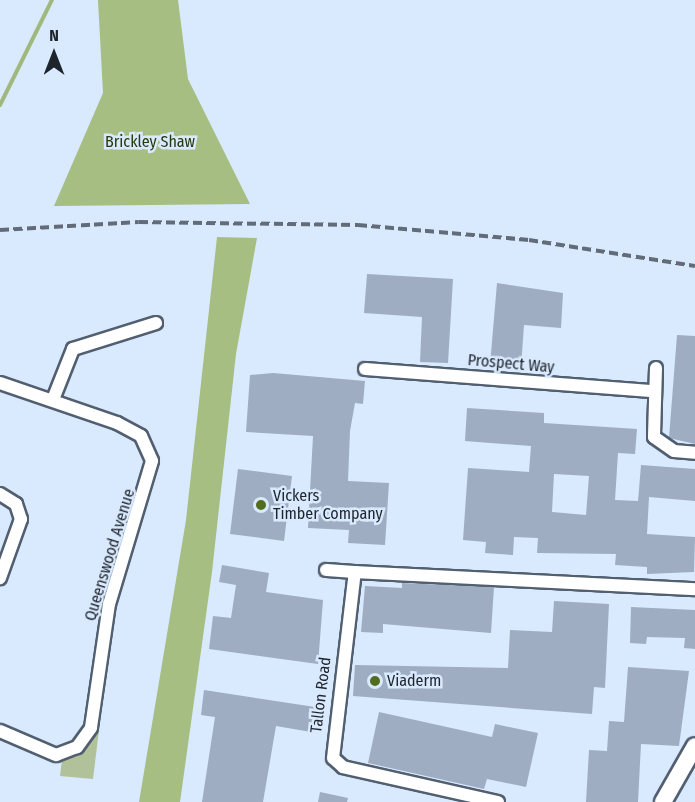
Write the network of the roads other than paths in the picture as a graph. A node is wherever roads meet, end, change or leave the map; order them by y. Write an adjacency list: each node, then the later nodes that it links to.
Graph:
1 (156, 323): 6 (street)
2 (656, 368): 5 (street)
3 (365, 369): 5 (street, Prospect Way)
4 (0, 383): 6 (street, Queenswood Avenue)
5 (654, 391): 7 (street)
6 (54, 397): 13 (street, Queenswood Avenue)
7 (695, 453)
8 (0, 494): 11 (street)
9 (327, 570): 10 (street)
10 (355, 572): 12 (street); 15 (street, Tallon Road)
11 (0, 578)
12 (695, 589)
13 (0, 731)
14 (695, 746): 16 (street)
15 (498, 802)
16 (663, 802)

